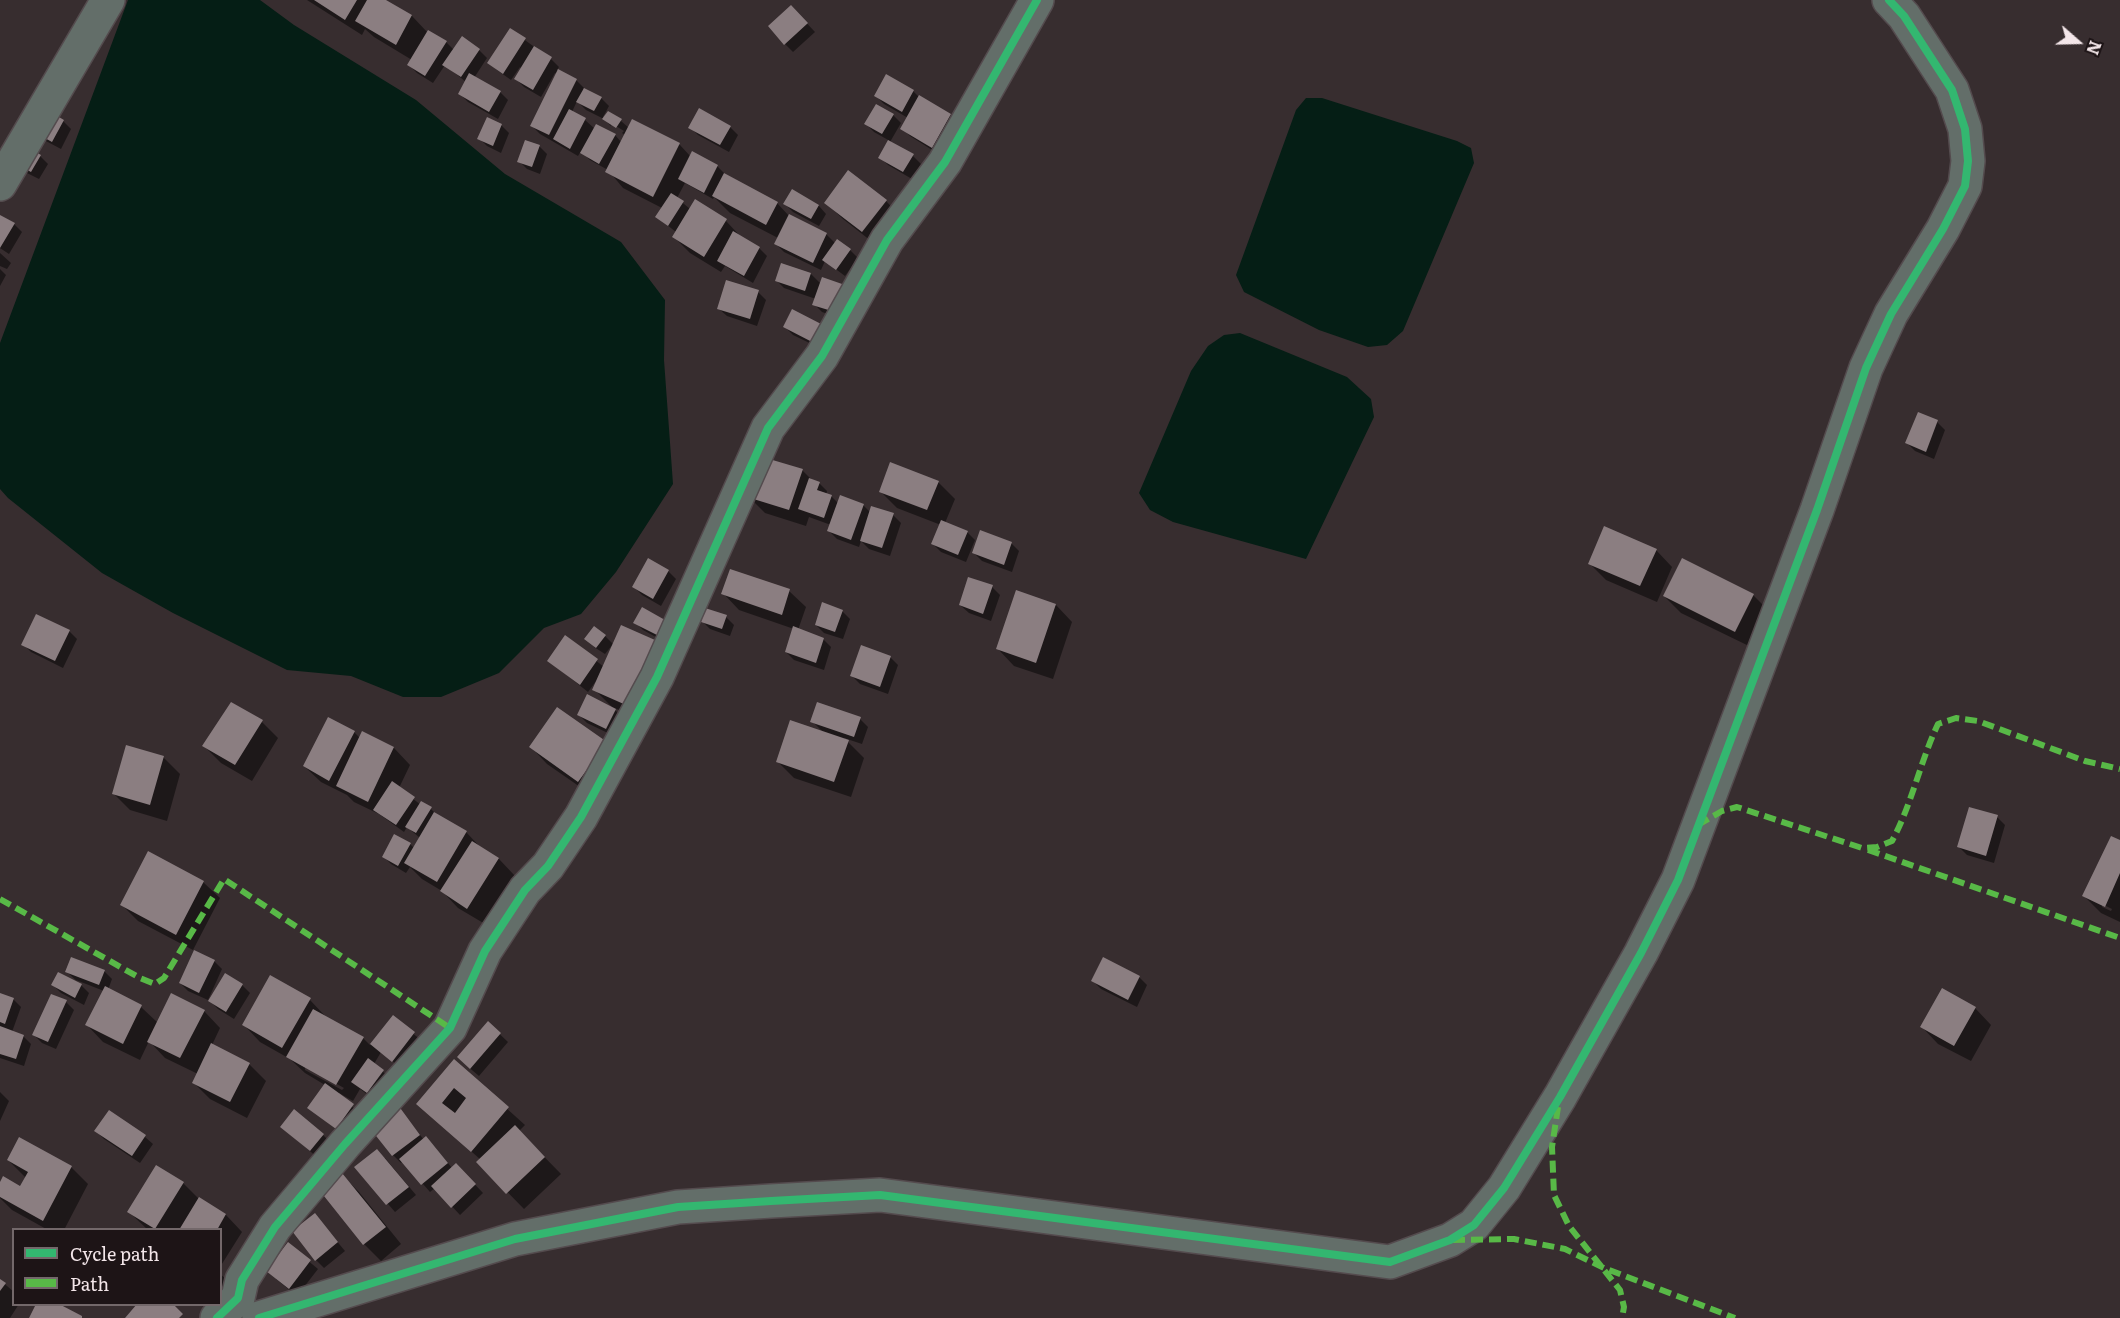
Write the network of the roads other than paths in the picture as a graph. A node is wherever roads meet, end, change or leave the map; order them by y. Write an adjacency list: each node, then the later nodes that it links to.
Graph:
1 (108, 0): 4 (street)
2 (1037, 0): 5 (street)
3 (1889, 0): 6 (street)
4 (0, 184)
5 (217, 1318)
6 (259, 1318)

